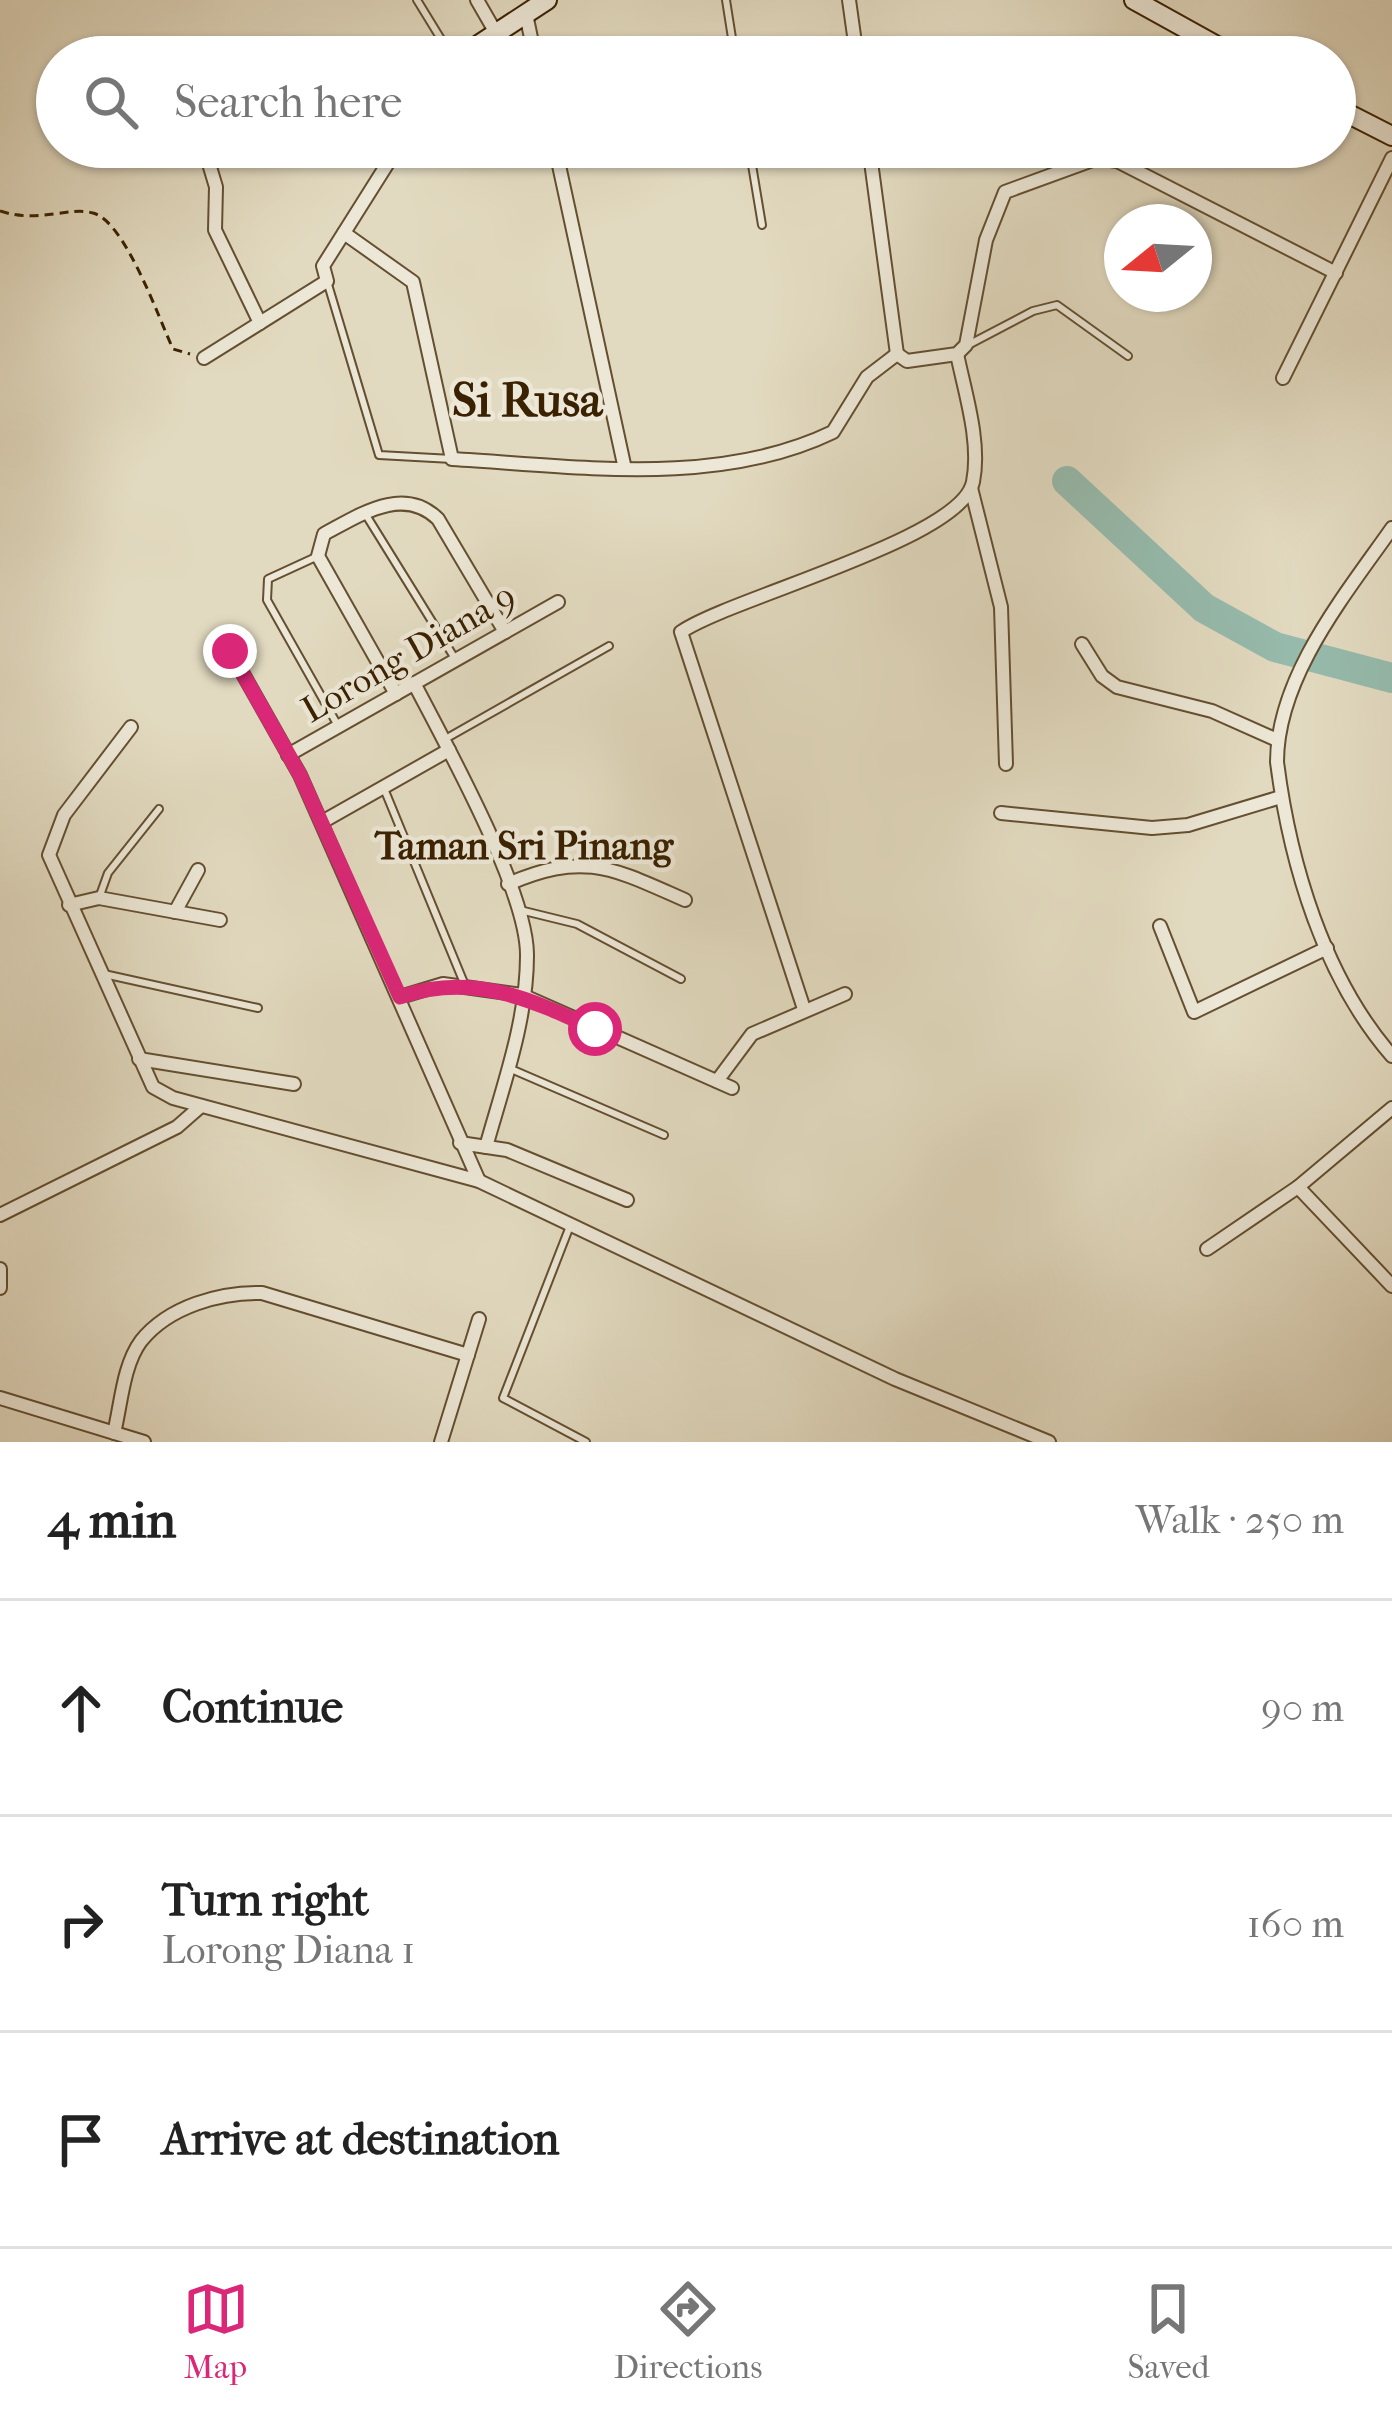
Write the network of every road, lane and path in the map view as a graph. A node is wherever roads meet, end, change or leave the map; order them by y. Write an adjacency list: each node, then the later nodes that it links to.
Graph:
1 (417, 0): 8 (lane)
2 (477, 0): 7 (street)
3 (726, 0): 11 (lane)
4 (849, 0): 12 (street)
5 (1134, 0): 13 (street)
6 (538, 4): 7 (street); 10 (street)
7 (496, 33): 9 (street)
8 (442, 36)
9 (491, 36)
10 (536, 36)
11 (732, 36)
12 (854, 36)
13 (1199, 36)
14 (1356, 118): 15 (street)
15 (1392, 136)
16 (1392, 158): 27 (street)
17 (210, 168): 29 (street)
18 (385, 168): 26 (street)
19 (560, 168): 36 (street)
20 (752, 168): 25 (lane)
21 (872, 168): 31 (street)
22 (1070, 168): 30 (street)
23 (1131, 168): 27 (street)
24 (0, 211): 33 (path)
25 (762, 225)
26 (344, 232): 28 (street); 35 (street)
27 (1336, 273): 34 (street)
28 (327, 281): 29 (street); 35 (lane)
29 (260, 323): 33 (street)
30 (962, 350): 31 (street); 32 (lane); 37 (street)
31 (897, 354): 36 (street)
32 (1128, 356)
33 (204, 358)
34 (1282, 378)
35 (452, 459): 36 (street)
36 (625, 469)
37 (971, 488): 54 (street); 77 (street)
38 (365, 513): 40 (street); 42 (street); 46 (lane)
39 (1392, 528): 51 (street)
40 (318, 556): 48 (street); 50 (lane)
41 (558, 602): 42 (street, Lorong Diana 9)
42 (505, 632): 46 (street, Lorong Diana 9)
43 (1082, 644): 51 (street)
44 (609, 646): 52 (lane)
45 (230, 651): 53 (street)
46 (455, 660): 47 (street, Lorong Diana 9)
47 (414, 683): 48 (street, Lorong Diana 9); 52 (street)
48 (396, 694): 50 (street, Lorong Diana 9)
49 (131, 727): 64 (street)
50 (338, 727): 53 (street, Lorong Diana 9)
51 (1277, 740): 56 (street)
52 (446, 745): 55 (street); 61 (street)
53 (288, 755): 59 (street)
54 (1006, 764)
55 (383, 787): 59 (street); 72 (lane)
56 (1282, 796): 58 (street); 69 (street)
57 (159, 809): 62 (lane)
58 (1001, 813)
59 (322, 822): 75 (street)
60 (198, 870): 66 (street)
61 (508, 884): 63 (street); 65 (street)
62 (99, 898): 64 (street); 66 (street)
63 (685, 900)
64 (69, 905): 70 (street)
65 (520, 910): 71 (lane); 74 (street)
66 (175, 912): 67 (street)
67 (220, 920)
68 (1160, 926): 69 (street)
69 (1327, 948): 78 (street)
70 (100, 973): 76 (lane); 79 (street)
71 (681, 979)
72 (465, 986): 74 (street); 75 (street)
73 (845, 994): 77 (street)
74 (522, 995): 80 (street); 81 (street)
75 (400, 997): 87 (street)
76 (258, 1008)
77 (804, 1009): 81 (street)
78 (1392, 1056)
79 (140, 1059): 82 (street); 84 (street)
80 (508, 1068): 86 (lane); 88 (street)
81 (717, 1081): 83 (street)
82 (294, 1084)
83 (732, 1088)
84 (201, 1106): 89 (street); 92 (street)
85 (1392, 1108): 90 (street)
86 (664, 1135)
87 (460, 1143): 88 (street); 89 (street)
88 (486, 1147): 91 (street)
89 (479, 1181): 93 (street)
90 (1298, 1187): 94 (street); 96 (street)
91 (627, 1200)
92 (0, 1215)
93 (570, 1226): 104 (lane); 105 (street)
94 (1207, 1250)
95 (0, 1269): 97 (street)
96 (1392, 1286)
97 (0, 1288)
98 (479, 1319): 99 (street)
99 (468, 1355): 101 (street); 103 (street)
100 (0, 1398): 101 (street)
101 (114, 1433): 102 (street)
102 (144, 1442)
103 (441, 1442)
104 (586, 1442)
105 (1049, 1442)

